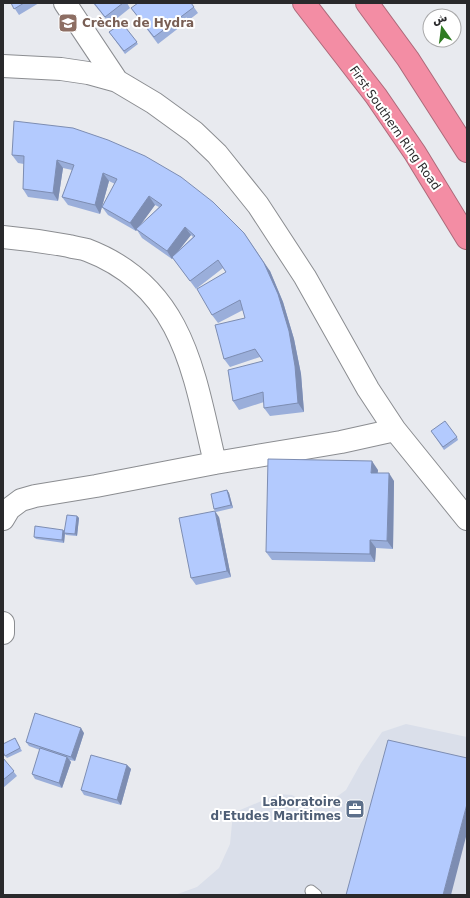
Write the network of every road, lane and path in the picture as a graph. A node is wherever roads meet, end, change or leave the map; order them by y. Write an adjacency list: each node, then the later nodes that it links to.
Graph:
1 (65, 3): 5 (street)
2 (304, 3): 8 (highway, First Southern Ring Road)
3 (367, 3): 6 (highway)
4 (3, 66): 5 (street)
5 (117, 81): 9 (street)
6 (467, 151)
7 (3, 237): 10 (street)
8 (467, 238)
9 (395, 430): 10 (street); 12 (street)
10 (215, 462): 11 (street)
11 (5, 510)
12 (467, 519)
13 (3, 623): 14 (street)
14 (3, 633)

